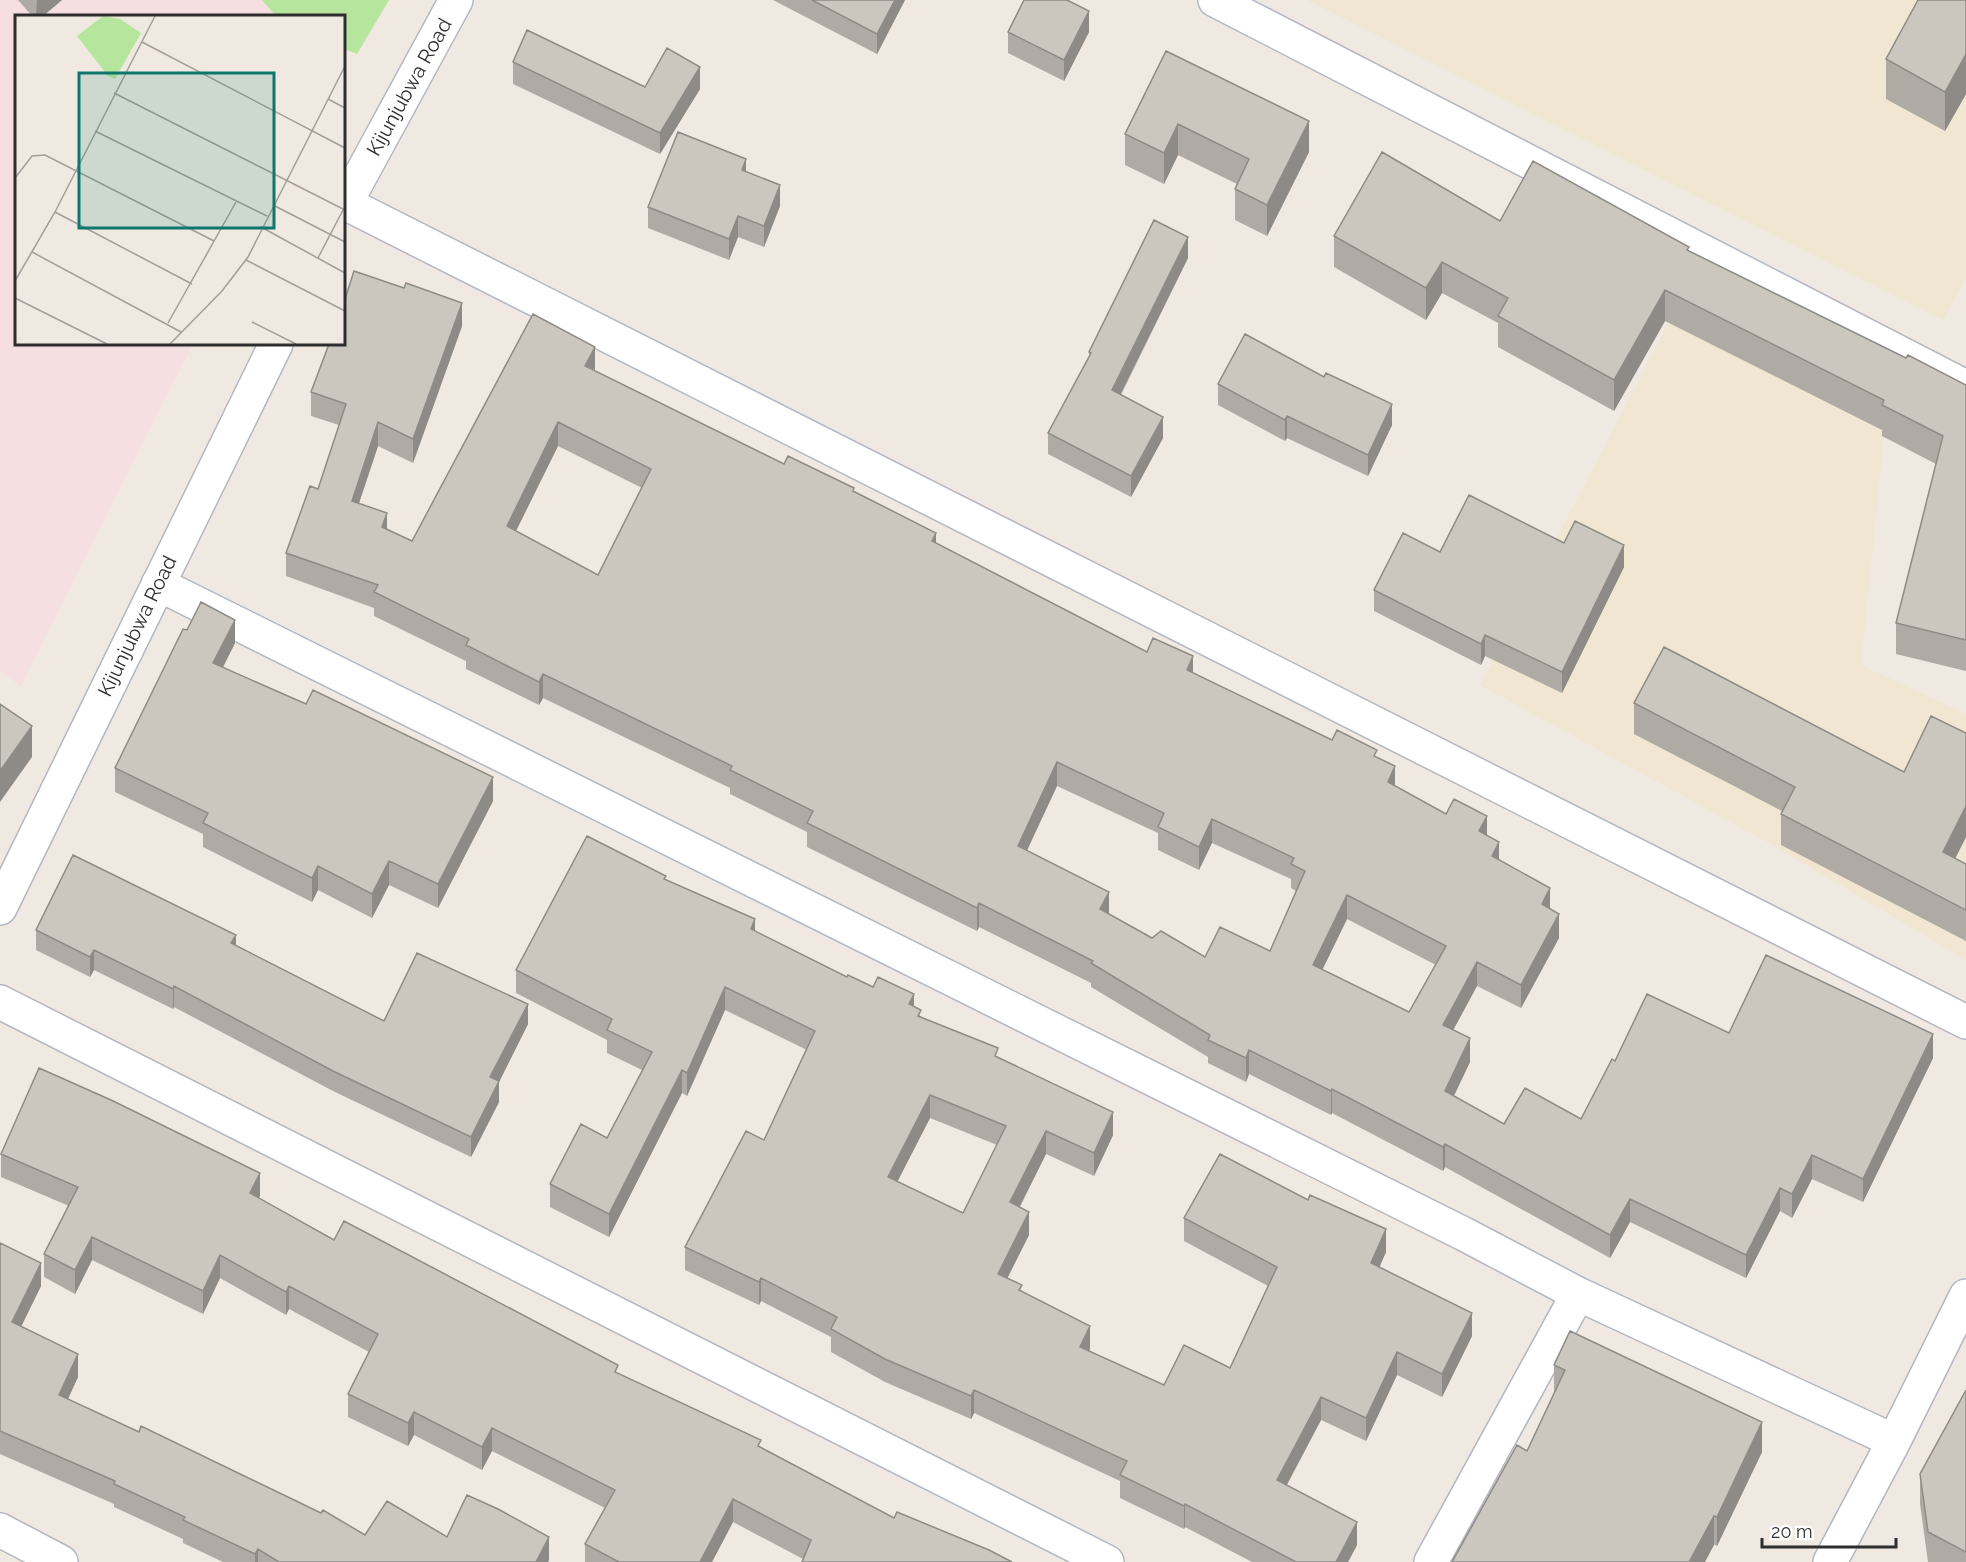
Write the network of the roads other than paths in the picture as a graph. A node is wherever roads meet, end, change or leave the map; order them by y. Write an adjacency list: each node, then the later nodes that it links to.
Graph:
1 (456, 0): 3 (street, Kijunjubwa Road)
2 (1215, 0): 6 (street)
3 (345, 203)
4 (345, 206): 10 (street)
5 (276, 345): 7 (street, Kijunjubwa Road)
6 (1966, 387)
7 (158, 584): 8 (street, Kijunjubwa Road); 11 (street)
8 (0, 908)
9 (0, 1002): 18 (street)
10 (1966, 1022)
11 (1578, 1294): 14 (street); 19 (street)
12 (1966, 1296): 13 (street)
13 (1958, 1333): 14 (street)
14 (1894, 1441): 16 (street)
15 (0, 1530): 17 (street)
16 (1838, 1559)
17 (61, 1562)
18 (1107, 1562)
19 (1431, 1562)

